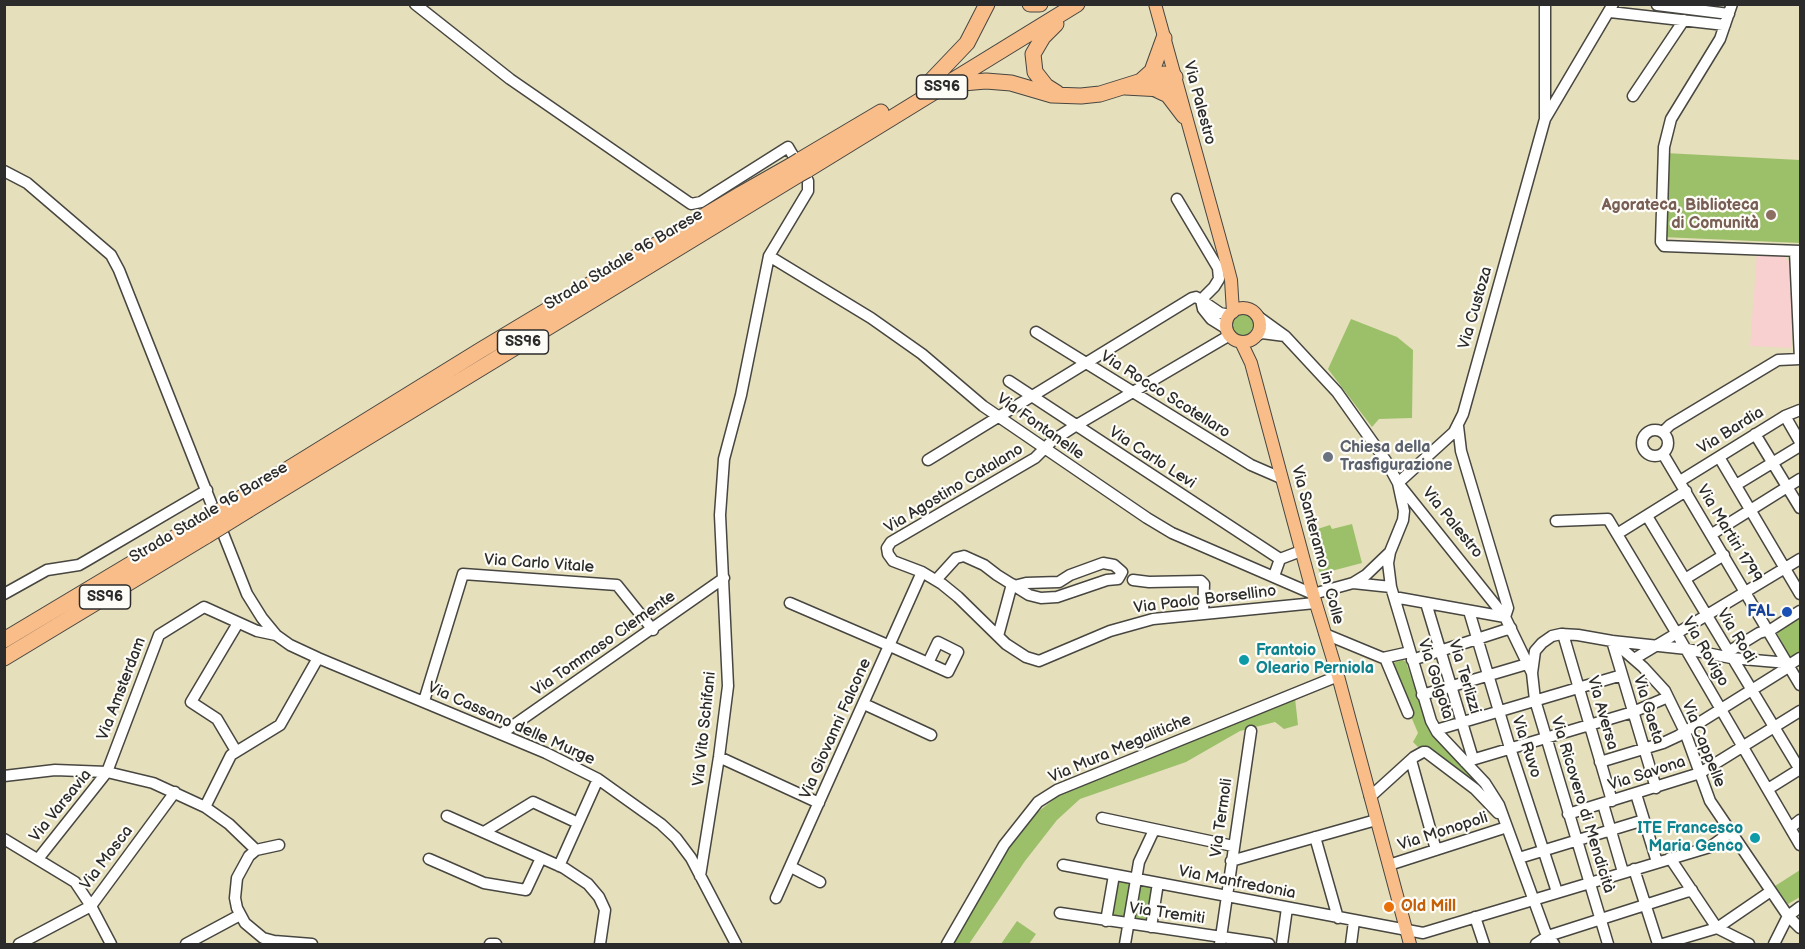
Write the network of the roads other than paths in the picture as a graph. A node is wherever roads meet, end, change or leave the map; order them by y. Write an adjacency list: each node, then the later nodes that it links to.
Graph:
1 (415, 4): 26 (street, Via Vito Schifani)
2 (987, 4): 17 (highway)
3 (1030, 4): 4 (highway)
4 (1040, 4)
5 (1155, 4): 13 (main road, Via Palestro)
6 (1545, 4): 21 (street)
7 (1069, 5): 16 (highway, Strada Statale 96 Barese / SS96); 17 (highway, Strada Statale 96 Barese / SS96); 19 (highway)
8 (1657, 5): 10 (street); 11 (street)
9 (1612, 7): 11 (street); 21 (street)
10 (1729, 15): 12 (street); 25 (street)
11 (1652, 16): 12 (street)
12 (1684, 20): 18 (street)
13 (1164, 38): 14 (main road, Via Palestro); 15 (highway)
14 (1175, 77): 15 (highway); 20 (main road, Via Palestro)
15 (1147, 84): 19 (highway); 20 (highway)
16 (945, 85): 19 (highway); 22 (highway, Strada Statale 96 Barese / SS96)
17 (926, 86): 22 (highway, Strada Statale 96 Barese / SS96)
18 (1633, 96)
19 (1062, 97)
20 (1184, 116): 27 (main road, Via Palestro)
21 (1545, 119): 47 (street, Via Custoza)
22 (799, 168): 67 (highway, Strada Statale 96 Barese / SS96, bridge)
23 (4, 171): 62 (street)
24 (1177, 199): 29 (street)
25 (1798, 252): 28 (street)
26 (769, 256): 45 (street, Via Fontanelle); 79 (street, Via Vito Schifani)
27 (1230, 280): 31 (main road, Via Palestro); 32 (main road, Via Palestro)
28 (1799, 286): 30 (street)
29 (1201, 300): 32 (street); 35 (street); 39 (street)
30 (1799, 307): 33 (street)
31 (1252, 312): 32 (main road); 36 (street, Via Palestro); 37 (main road)
32 (1231, 314): 35 (main road)
33 (1800, 331): 38 (street)
34 (1036, 332): 39 (street, Via Rocco Scotellaro)
35 (1228, 332): 37 (main road); 41 (street)
36 (1285, 336): 37 (street); 58 (street, Via Palestro)
37 (1250, 339): 56 (main road, Via Santeramo in Colle)
38 (1800, 359): 48 (street)
39 (1085, 363): 41 (street, Via Rocco Scotellaro); 42 (street)
40 (1009, 381): 42 (street, Via Carlo Levi)
41 (1132, 392): 46 (street); 56 (street, Via Rocco Scotellaro)
42 (1033, 397): 45 (street); 46 (street, Via Carlo Levi)
43 (1800, 410): 44 (street, Via Bardia)
44 (1785, 416): 49 (street, Via Bardia); 50 (street)
45 (1001, 417): 51 (street, Via Fontanelle); 54 (street)
46 (1075, 426): 51 (street); 73 (street, Via Carlo Levi)
47 (1458, 426): 58 (street); 95 (street, Via Ricovero di Mendicità)
48 (1664, 432): 52 (street); 52 (street, Via Martiri 1799)
49 (1755, 434): 53 (street, Via Bardia); 55 (street)
50 (1800, 444): 55 (street)
51 (1044, 448): 76 (street, Via Agostino Catalano); 78 (street, Via Fontanelle)
52 (1663, 454): 60 (street, Via Martiri 1799)
53 (1719, 457): 59 (street); 60 (street, Via Bardia)
54 (928, 460)
55 (1773, 463): 59 (street); 61 (street)
56 (1281, 478): 70 (main road, Via Santeramo in Colle)
57 (1800, 479): 61 (street)
58 (1398, 483): 71 (street); 95 (street, Via Palestro)
59 (1736, 485): 64 (street)
60 (1683, 486): 65 (street, Via Bardia); 69 (street, Via Martiri 1799)
61 (1788, 487): 63 (street); 64 (street)
62 (207, 490): 86 (street); 103 (street)
63 (1800, 508)
64 (1751, 510): 69 (street); 75 (street)
65 (1647, 516): 68 (street, Via Bardia); 80 (street, Via Rodi)
66 (1556, 521): 68 (street, Via Rovigo)
67 (204, 529): 106 (highway, Strada Statale 96 Barese / SS96); 114 (highway, Strada Statale 96 Barese / SS96)
68 (1617, 534): 100 (street, Via Rovigo)
69 (1712, 534): 72 (street, Via Martiri 1799)
70 (1301, 551): 73 (street); 88 (main road, Via Santeramo in Colle)
71 (1390, 552): 82 (street); 84 (street, Via Golgota)
72 (1724, 555): 80 (street); 85 (street, Via Martiri 1799)
73 (1280, 559): 78 (street)
74 (1800, 559): 75 (street)
75 (1785, 568): 85 (street); 87 (street)
76 (922, 572): 81 (street, Via Paolo Borsellino); 109 (street, Via Giovanni Falcone)
77 (1120, 576): 83 (street); 83 (street); 93 (street)
78 (1274, 576): 88 (street, Via Fontanelle)
79 (724, 578): 98 (street, Via Tommaso Clemente); 152 (street, Via Vito Schifani)
80 (1685, 579): 94 (street, Via Rodi)
81 (936, 580): 83 (street); 104 (street, Via Paolo Borsellino)
82 (1353, 583): 84 (street); 88 (street, Via Paolo Borsellino)
83 (1013, 585): 104 (street)
84 (1393, 592): 90 (street); 113 (street, Via Golgota)
85 (1746, 592): 94 (street); 99 (street, Via Martiri 1799)
86 (4, 594)
87 (1800, 594)
88 (1314, 599): 93 (street, Via Paolo Borsellino); 101 (main road, Via Santeramo in Colle)
89 (790, 603): 109 (street)
90 (1426, 603): 91 (street); 111 (street, Via Terlizzi)
91 (1469, 611): 95 (street); 105 (street, Via Ruvo)
92 (1800, 611): 99 (street)
93 (1203, 613): 104 (street, Via Paolo Borsellino)
94 (1707, 616): 100 (street); 112 (street, Via Rodi)
95 (1505, 617): 97 (street, Via Ricovero di Mendicità)
96 (238, 623): 103 (street); 151 (street); 157 (street, Via Amsterdam)
97 (1510, 628): 105 (street); 121 (street, Via Ricovero di Mendicità)
98 (653, 630): 132 (street, Via Carlo Vitale); 145 (street, Via Tommaso Clemente)
99 (1769, 630): 112 (street); 120 (street, Via Martiri 1799)
100 (1677, 633): 108 (street); 110 (street, Via Rovigo)
101 (1325, 634): 116 (street); 124 (main road, Via Santeramo in Colle)
102 (1563, 634): 107 (street); 121 (street); 127 (street, Via Aversa)
103 (276, 636): 115 (street, Via Cassano delle Murge)
104 (998, 636)
105 (1477, 639): 111 (street); 122 (street, Via Ruvo)
106 (4, 640)
107 (1612, 641): 108 (street); 118 (street, Via Cappelle); 123 (street, Via Gaeta)
108 (1657, 645): 110 (street); 118 (street)
109 (890, 646): 119 (street); 133 (street, Via Giovanni Falcone)
110 (1687, 649): 112 (street); 134 (street, Via Rovigo)
111 (1441, 651): 113 (street); 126 (street, Via Terlizzi)
112 (1730, 655): 120 (street); 128 (street, Via Rodi)
113 (1411, 656): 116 (street); 129 (street, Via Golgota)
114 (4, 658)
115 (318, 658): 132 (street, Via Cassano delle Murge); 151 (street)
116 (1384, 658): 138 (street)
117 (1800, 658): 120 (street)
118 (1634, 659): 130 (street, Via Cappelle)
119 (928, 663)
120 (1789, 665): 125 (street, Via Martiri 1799); 128 (street)
121 (1531, 668): 122 (street); 131 (street, Via Ricovero di Mendicità)
122 (1488, 675): 126 (street); 135 (street, Via Ruvo)
123 (1622, 675): 127 (street); 137 (street, Via Gaeta)
124 (1338, 676): 165 (main road, Via Santeramo in Colle); 245 (street, Via Mura Megalitiche)
125 (1800, 685)
126 (1451, 686): 129 (street); 139 (street, Via Terlizzi)
127 (1579, 687): 131 (street); 140 (street, Via Aversa)
128 (1752, 691): 134 (street); 141 (street, Via Rodi)
129 (1422, 695): 142 (street, Via Golgota)
130 (1668, 697): 137 (street); 144 (street, Via Cappelle)
131 (1535, 700): 135 (street); 147 (street, Via Ricovero di Mendicità)
132 (424, 701): 145 (street, Via Cassano delle Murge)
133 (864, 704): 146 (street); 166 (street, Via Giovanni Falcone)
134 (1721, 709): 144 (street); 148 (street, Via Rovigo)
135 (1499, 711): 139 (street); 149 (street, Via Ruvo)
136 (1800, 711): 141 (street, Via Savona)
137 (1633, 712): 140 (street); 150 (street, Via Gaeta)
138 (1408, 713)
139 (1462, 722): 142 (street); 154 (street, Via Terlizzi)
140 (1590, 725): 147 (street); 155 (street, Via Aversa)
141 (1775, 727): 148 (street, Via Savona); 156 (street, Via Rodi)
142 (1436, 730): 154 (street, Via Golgota)
143 (1251, 731): 187 (street, Via Termoli)
144 (1685, 732): 150 (street); 158 (street, Via Cappelle)
145 (501, 734): 160 (street, Via Cassano delle Murge)
146 (931, 735)
147 (1546, 738): 149 (street); 169 (street, Via Ricovero di Mendicità)
148 (1743, 747): 158 (street, Via Savona); 162 (street, Via Rovigo)
149 (1510, 748): 154 (street); 190 (street, Via Ruvo)
150 (1644, 749): 155 (street); 161 (street, Via Gaeta)
151 (236, 751): 168 (street)
152 (719, 757): 166 (street); 205 (street, Via Vito Schifani)
153 (1411, 760): 165 (street); 176 (street, Via Golgota); 189 (street)
154 (1469, 761): 176 (street, Via Golgota)
155 (1600, 762): 167 (street, Via Aversa)
156 (1800, 770): 162 (street)
157 (107, 772): 159 (street); 163 (street); 194 (street, Via Varsavia)
158 (1700, 773): 161 (street, Via Savona); 181 (street, Via Cappelle)
159 (4, 776)
160 (598, 779): 175 (street); 205 (street, Via Cassano delle Murge)
161 (1656, 788): 164 (street, Via Savona)
162 (1768, 789): 177 (street, Via Rovigo)
163 (175, 792): 168 (street); 217 (street, Via Mosca)
164 (1636, 794): 167 (street, Via Savona); 173 (street)
165 (1370, 797): 172 (main road, Via Santeramo in Colle)
166 (819, 802): 201 (street, Via Giovanni Falcone)
167 (1608, 803): 169 (street, Via Savona); 179 (street, Via Aversa)
168 (204, 807): 188 (street)
169 (1568, 814): 184 (street, Via Ricovero di Mendicità)
170 (447, 816): 180 (street)
171 (1102, 818): 178 (street)
172 (1376, 820): 182 (street); 199 (main road, Via Santeramo in Colle)
173 (1644, 820): 179 (street); 197 (street)
174 (1800, 820): 177 (street)
175 (579, 823): 180 (street); 200 (street)
176 (1506, 824): 189 (street, Via Monopoli); 192 (street, Via Golgota)
177 (1790, 828): 186 (street, Via Rovigo)
178 (1154, 830): 187 (street); 206 (street)
179 (1611, 830): 184 (street); 203 (street, Via Aversa)
180 (484, 832): 191 (street)
181 (1731, 832): 193 (street, Via Manfredonia); 211 (street, Via Cappelle)
182 (1315, 837): 196 (street); 224 (street)
183 (4, 839): 194 (street)
184 (1576, 840): 190 (street); 208 (street, Via Ricovero di Mendicità)
185 (279, 845): 188 (street)
186 (1800, 845)
187 (1233, 846): 196 (street, Via Termoli)
188 (256, 850): 221 (street)
189 (1436, 850): 199 (street, Via Monopoli)
190 (1544, 850): 192 (street); 212 (street, Via Ruvo)
191 (541, 858): 195 (street); 200 (street)
192 (1519, 858): 215 (street, Via Golgota)
193 (1670, 858): 197 (street, Via Manfredonia); 210 (street)
194 (38, 859): 217 (street)
195 (429, 859)
196 (1231, 861): 213 (street, Via Termoli)
197 (1658, 862): 202 (street, Via Manfredonia)
198 (1062, 865): 204 (street, Via Manfredonia)
199 (1389, 865): 232 (main road, Via Santeramo in Colle)
200 (559, 866): 243 (street)
201 (790, 867): 207 (street); 214 (street, Via Giovanni Falcone)
202 (1635, 869): 203 (street, Via Manfredonia); 216 (street)
203 (1623, 872): 208 (street, Via Manfredonia)
204 (1114, 875): 206 (street, Via Manfredonia); 226 (street)
205 (700, 876): 244 (street, Via Cassano delle Murge)
206 (1136, 879): 209 (street, Via Manfredonia); 228 (street)
207 (820, 882)
208 (1590, 882): 212 (street, Via Manfredonia); 225 (street, Via Ricovero di Mendicità)
209 (1158, 883): 213 (street, Via Manfredonia); 229 (street)
210 (1692, 890): 216 (street); 230 (street)
211 (1771, 891): 222 (street, Via Cappelle); 230 (street)
212 (1557, 892): 215 (street, Via Manfredonia)
213 (1227, 896): 219 (street, Via Manfredonia); 235 (street, Via Termoli)
214 (776, 898)
215 (1534, 899): 223 (street, Via Manfredonia); 233 (street, Via Golgota)
216 (1646, 905): 225 (street); 237 (street)
217 (91, 906): 238 (street, Via Mosca); 239 (street)
218 (1800, 907): 222 (street)
219 (1287, 908): 224 (street, Via Manfredonia); 248 (street)
220 (1060, 914): 226 (street, Via Tremiti)
221 (240, 915): 240 (street); 241 (street)
222 (1788, 916): 231 (street, Via Cappelle); 255 (street)
223 (1474, 917): 232 (street, Via Manfredonia); 251 (street)
224 (1338, 918): 227 (street, Via Manfredonia)
225 (1601, 919): 233 (street); 253 (street, Via Ricovero di Mendicità)
226 (1106, 921): 228 (street, Via Tremiti)
227 (1354, 921): 232 (street, Via Manfredonia); 249 (street)
228 (1129, 924): 229 (street, Via Tremiti); 246 (street)
229 (1151, 927): 235 (street, Via Tremiti)
230 (1717, 928): 234 (street); 254 (street)
231 (1800, 928)
232 (1407, 930): 250 (main road, Via Santeramo in Colle)
233 (1551, 940): 252 (street)
234 (1693, 940): 237 (street)
235 (1221, 941): 247 (street, Via Tremiti)
236 (490, 944): 242 (street)
237 (1665, 944)
238 (20, 945)
239 (111, 945)
240 (186, 945)
241 (312, 945)
242 (496, 945)
243 (600, 945)
244 (736, 945)
245 (947, 945)
246 (1125, 945)
247 (1269, 945)
248 (1282, 945)
249 (1351, 945)
250 (1410, 945)
251 (1484, 945)
252 (1536, 945)
253 (1608, 945)
254 (1749, 945)
255 (1773, 945)

